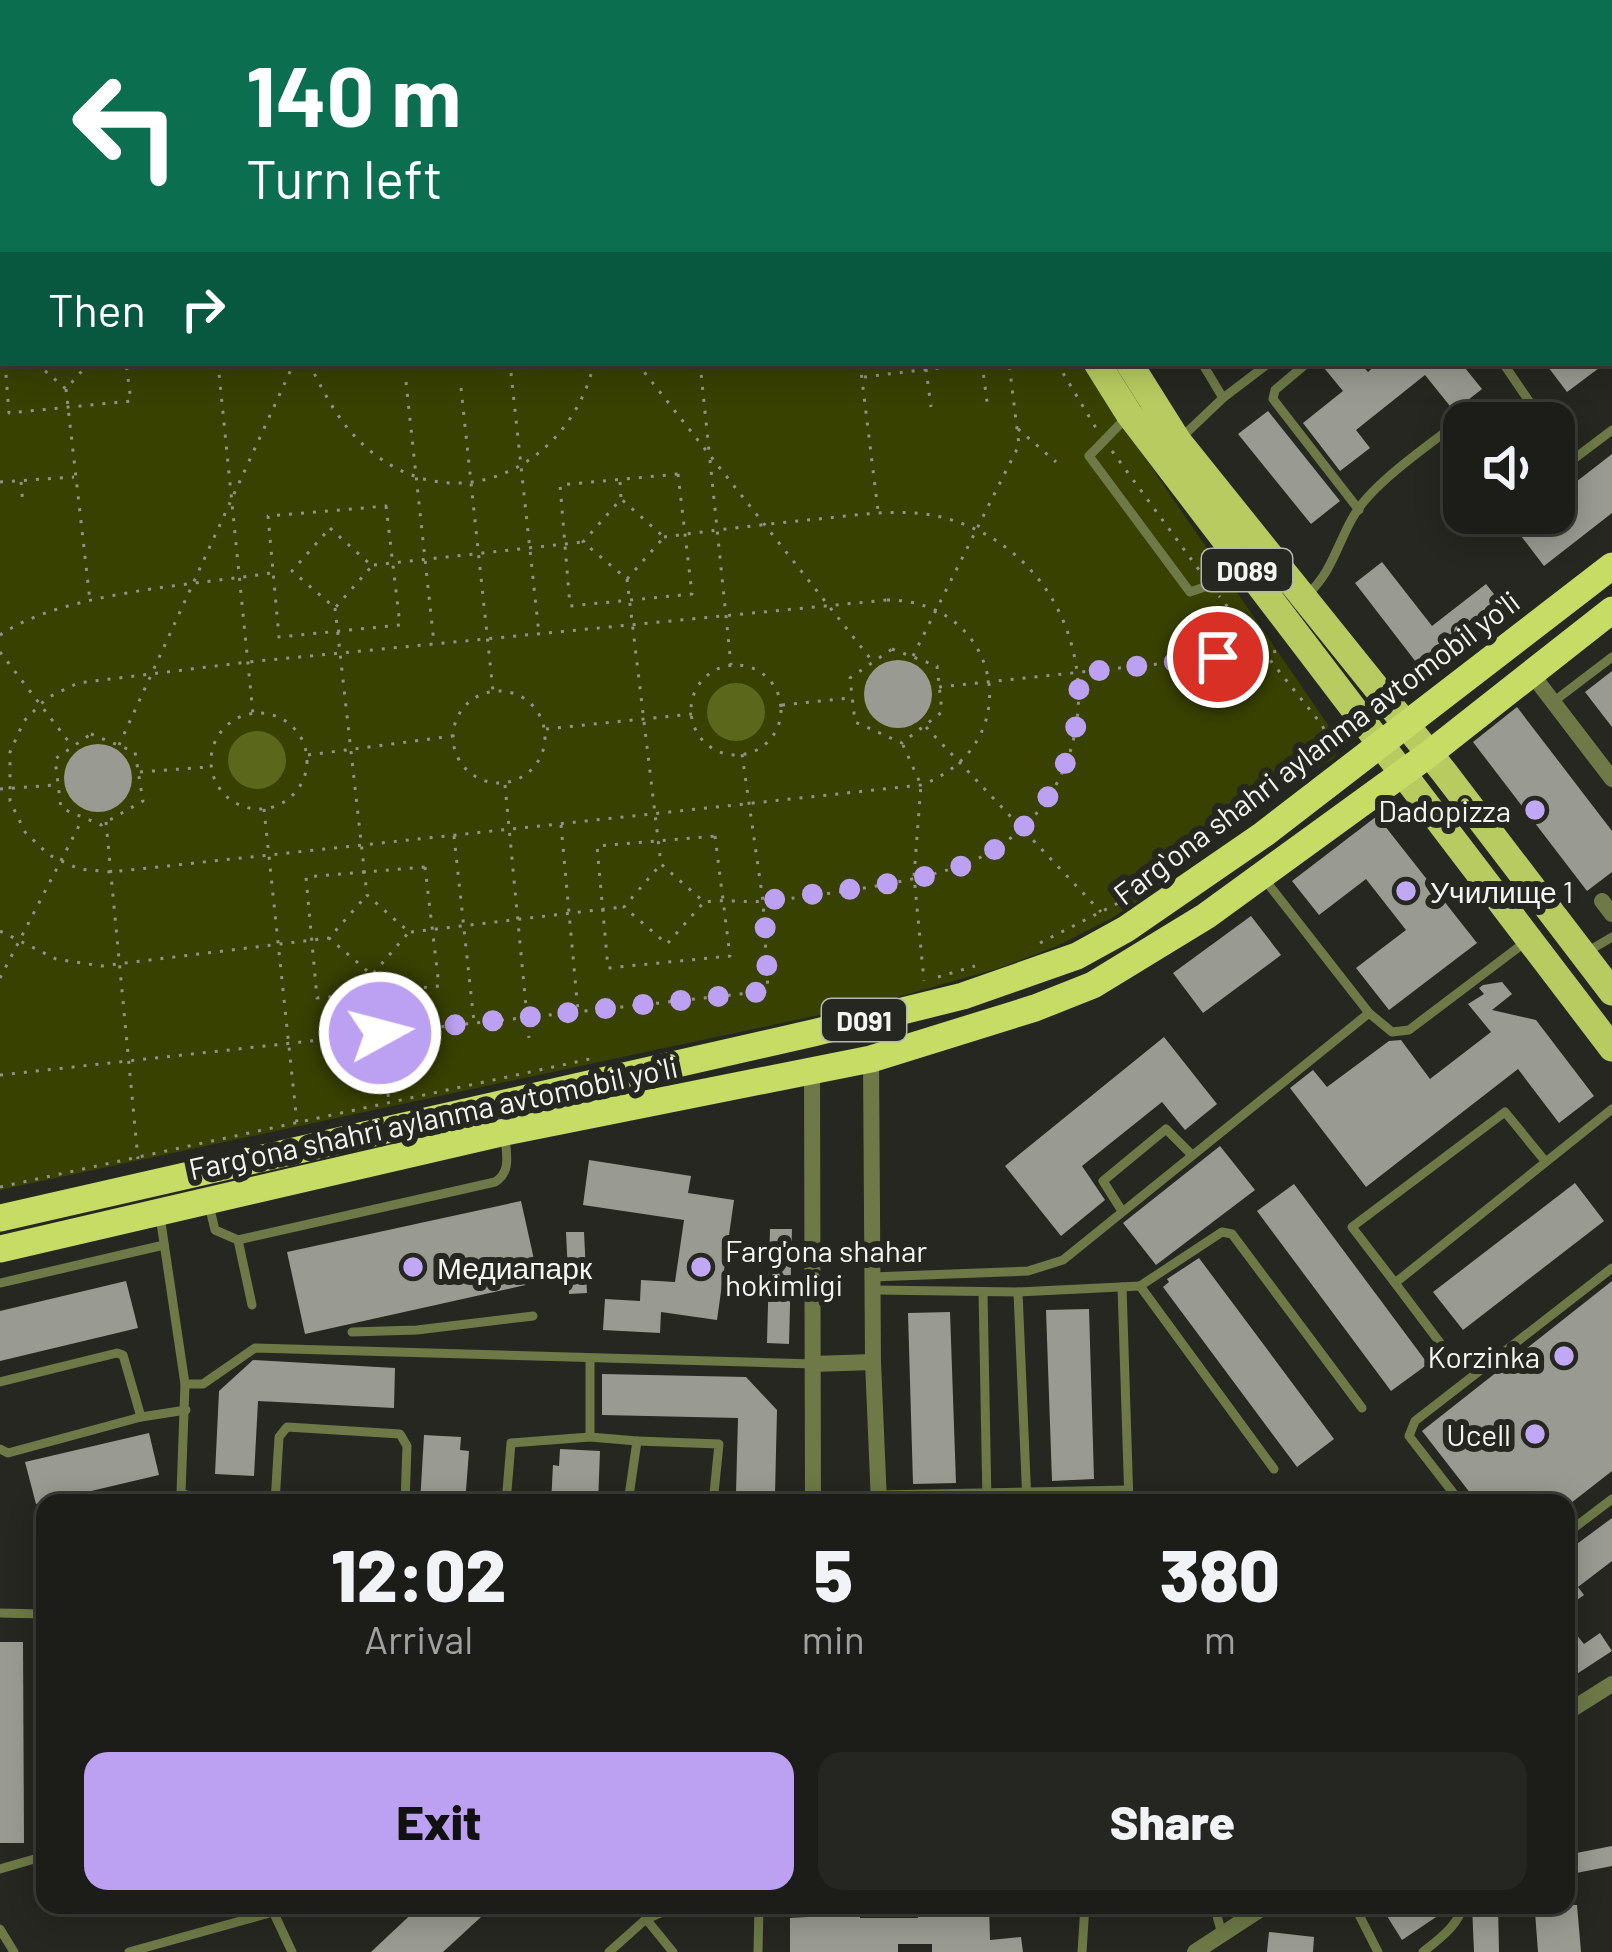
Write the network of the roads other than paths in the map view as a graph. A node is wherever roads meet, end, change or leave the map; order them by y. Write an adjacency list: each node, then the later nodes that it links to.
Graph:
1 (1099, 366): 9 (main road, D089)
2 (1131, 366): 12 (main road, D089)
3 (1204, 366): 7 (lane)
4 (1265, 366): 7 (lane)
5 (1303, 366): 14 (lane)
6 (1505, 366): 8 (lane)
7 (1222, 398): 12 (lane)
8 (1530, 402)
9 (1129, 414): 16 (main road, D089); 16 (lane)
10 (1612, 430): 13 (lane)
11 (1443, 435): 14 (lane)
12 (1178, 441): 17 (main road, D089)
13 (1575, 458)
14 (1359, 510): 17 (lane)
15 (1612, 566): 22 (highway, Fargʻona shahri aylanma avtomobil yoʻli / D091)
16 (1249, 571): 23 (main road, D089)
17 (1304, 598): 22 (main road, D089)
18 (1612, 610): 20 (highway, Fargʻona shahri aylanma avtomobil yoʻli / D091)
19 (1612, 657): 21 (lane)
20 (1531, 673): 21 (street); 24 (highway, Fargʻona shahri aylanma avtomobil yoʻli / D091)
21 (1553, 703): 26 (street)
22 (1406, 725): 23 (highway, Fargʻona shahri aylanma avtomobil yoʻli / D091); 24 (main road, D089)
23 (1380, 745): 25 (main road, D089); 38 (highway, Fargʻona shahri aylanma avtomobil yoʻli / D091)
24 (1429, 754): 25 (highway, Fargʻona shahri aylanma avtomobil yoʻli / D091); 30 (main road, D089)
25 (1402, 773): 27 (highway, Fargʻona shahri aylanma avtomobil yoʻli / D091); 29 (main road, D089)
26 (1612, 779)
27 (1261, 875): 32 (lane); 34 (highway, Fargʻona shahri aylanma avtomobil yoʻli / D091)
28 (1612, 938): 30 (lane)
29 (1529, 940): 32 (lane); 33 (main road, D089)
30 (1583, 954): 31 (main road, D089)
31 (1612, 992)
32 (1370, 1013): 39 (lane)
33 (1612, 1048)
34 (871, 1059): 35 (highway, Fargʻona shahri aylanma avtomobil yoʻli / D091); 51 (street)
35 (812, 1072): 37 (highway, Fargʻona shahri aylanma avtomobil yoʻli / D091); 64 (street)
36 (1612, 1108): 40 (lane)
37 (505, 1132): 38 (highway, Fargʻona shahri aylanma avtomobil yoʻli / D091); 45 (lane)
38 (427, 1135): 41 (highway, Fargʻona shahri aylanma avtomobil yoʻli / D091); 44 (highway, Fargʻona shahri aylanma avtomobil yoʻli / D091)
39 (1191, 1154): 43 (lane); 43 (lane)
40 (1545, 1161): 50 (lane); 50 (lane)
41 (208, 1200): 42 (highway, Fargʻona shahri aylanma avtomobil yoʻli / D091); 45 (lane)
42 (159, 1210): 46 (lane); 47 (highway, Fargʻona shahri aylanma avtomobil yoʻli / D091)
43 (1122, 1211): 51 (lane)
44 (0, 1218)
45 (238, 1240): 56 (lane)
46 (164, 1245): 49 (lane); 66 (lane)
47 (0, 1249)
48 (1612, 1268): 87 (lane)
49 (0, 1283)
50 (1395, 1283): 61 (lane)
51 (872, 1284): 54 (lane); 63 (street)
52 (1140, 1286): 53 (lane); 67 (lane); 73 (lane)
53 (1122, 1287): 55 (lane); 74 (lane)
54 (982, 1292): 55 (lane); 83 (lane)
55 (1018, 1292): 84 (lane)
56 (252, 1305)
57 (532, 1316): 58 (lane)
58 (417, 1330): 59 (lane); 60 (lane)
59 (352, 1332)
60 (414, 1353): 62 (lane); 66 (lane)
61 (1450, 1356)
62 (590, 1359): 64 (lane); 70 (lane)
63 (873, 1362): 64 (street); 82 (street)
64 (813, 1364): 81 (street)
65 (0, 1382): 69 (lane)
66 (185, 1384): 68 (lane)
67 (1362, 1408)
68 (187, 1410): 69 (lane); 75 (lane)
69 (141, 1417): 72 (lane)
70 (590, 1437): 71 (lane); 78 (lane)
71 (637, 1441): 79 (lane); 80 (lane)
72 (0, 1449)
73 (1274, 1468)
74 (1128, 1490): 85 (lane); 86 (lane)
75 (179, 1494)
76 (276, 1494): 77 (lane)
77 (405, 1494)
78 (507, 1494)
79 (629, 1494)
80 (714, 1494)
81 (813, 1494)
82 (879, 1494)
83 (987, 1494)
84 (1027, 1494)
85 (1070, 1494)
86 (1128, 1494)
87 (1454, 1494)
88 (1612, 1499): 89 (lane)
89 (1575, 1527)
90 (0, 1613): 91 (lane)
91 (36, 1614)
92 (1612, 1684): 93 (street)
93 (1575, 1707)
94 (36, 1859): 95 (lane)
95 (0, 1869)
96 (254, 1914): 110 (lane)
97 (273, 1914): 111 (lane)
98 (649, 1914): 106 (lane)
99 (658, 1914): 106 (lane)
100 (759, 1914): 114 (lane)
101 (1084, 1914): 115 (lane)
102 (1217, 1914): 108 (lane)
103 (1239, 1914): 108 (street)
104 (1359, 1914): 117 (lane)
105 (1461, 1914): 118 (lane)
106 (646, 1919): 112 (lane); 113 (lane)
107 (0, 1929): 109 (lane)
108 (1225, 1943): 116 (street)
109 (14, 1952)
110 (129, 1952)
111 (292, 1952)
112 (609, 1952)
113 (673, 1952)
114 (758, 1952)
115 (1082, 1952)
116 (1195, 1952)
117 (1378, 1952)
118 (1423, 1952)

